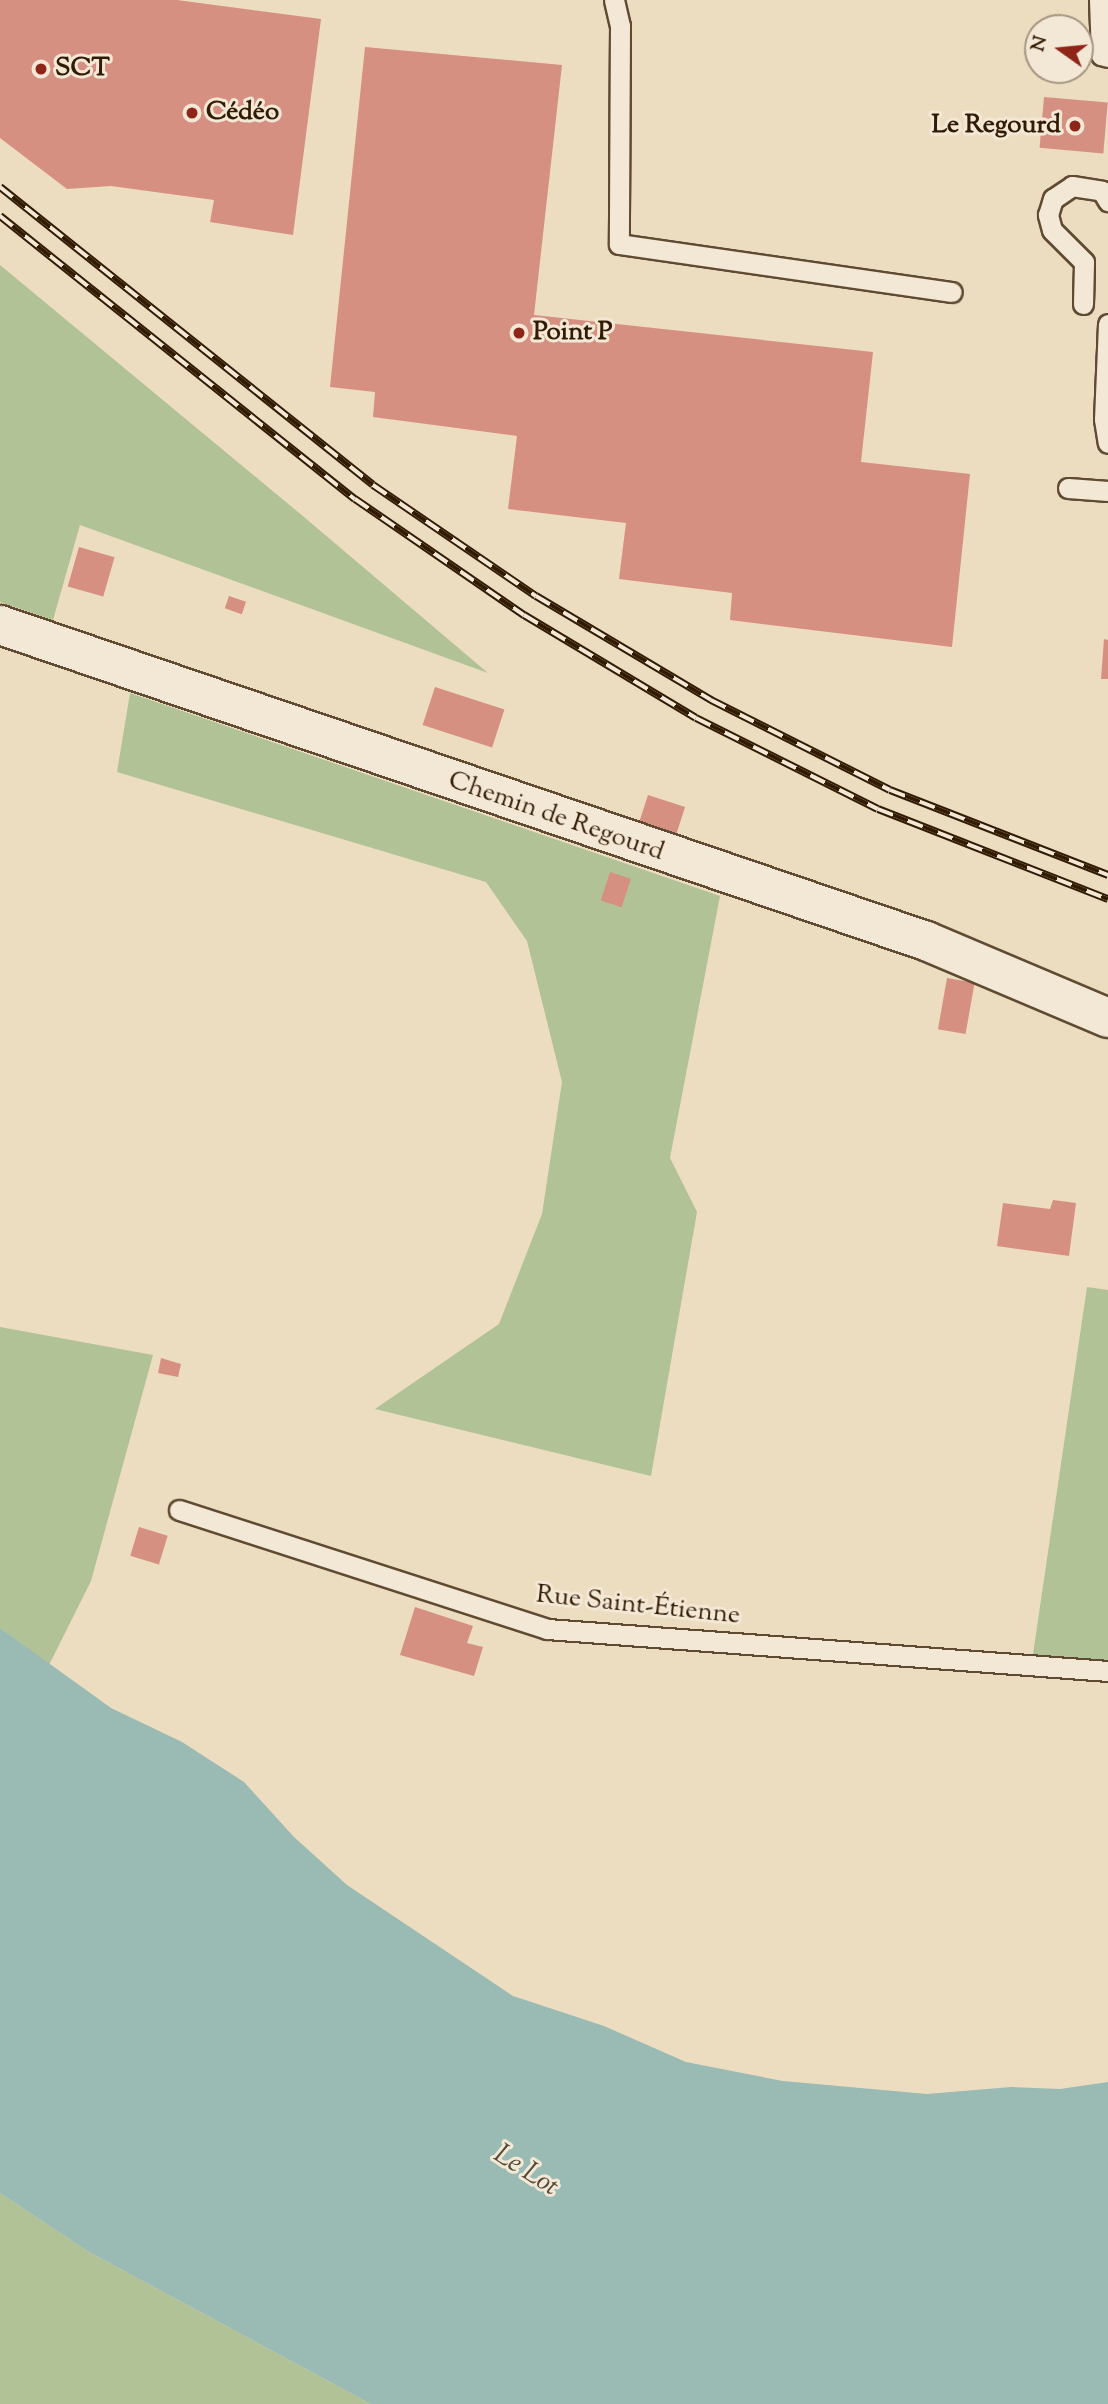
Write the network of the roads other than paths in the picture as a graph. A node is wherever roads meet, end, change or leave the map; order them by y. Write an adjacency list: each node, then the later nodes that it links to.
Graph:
1 (614, 0): 5 (lane)
2 (1099, 0): 3 (lane)
3 (1108, 57)
4 (1108, 201): 6 (lane)
5 (952, 292)
6 (1083, 304)
7 (1108, 324): 8 (lane)
8 (1108, 443)
9 (1068, 488): 10 (lane)
10 (1108, 491)
11 (0, 625): 12 (street, Chemin de Regourd)
12 (1108, 1018)
13 (179, 1510): 14 (lane, Rue Saint-Étienne)
14 (1108, 1671)

